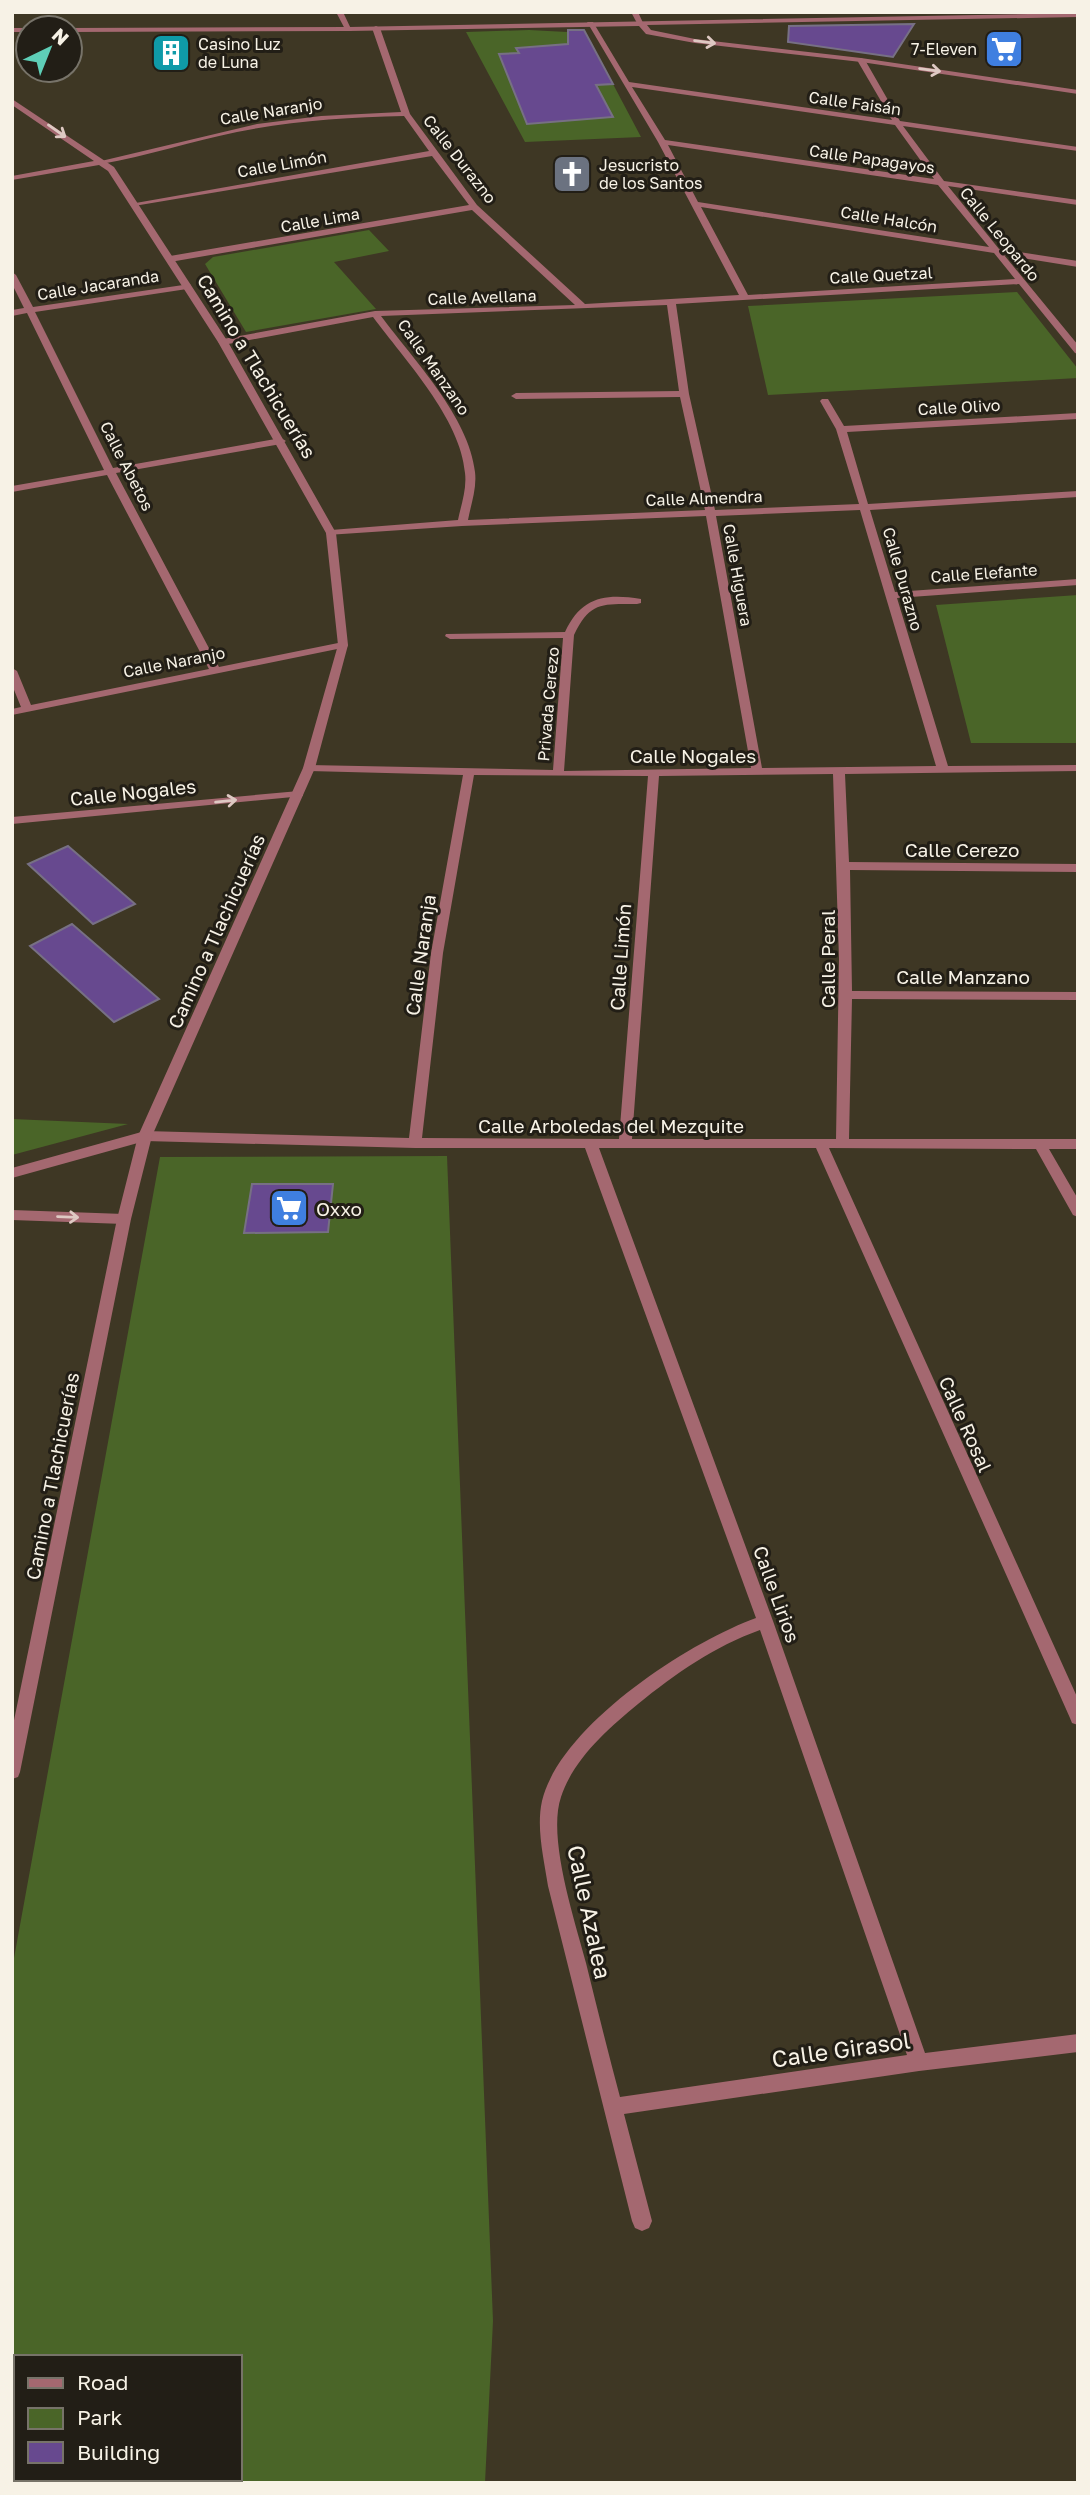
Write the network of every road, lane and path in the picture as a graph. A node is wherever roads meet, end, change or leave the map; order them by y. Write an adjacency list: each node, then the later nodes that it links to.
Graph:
1 (339, 12): 7 (street)
2 (634, 12): 4 (street)
3 (1078, 15): 4 (street)
4 (641, 23): 5 (street); 9 (street, one-way to 9)
5 (590, 24): 6 (street); 10 (street)
6 (376, 28): 7 (street); 13 (street, Calle Durazno)
7 (349, 29): 8 (street)
8 (84, 30)
9 (861, 60): 11 (street, one-way to 11); 14 (street, Calle Leopardo)
10 (629, 84): 14 (street, Calle Faisán); 15 (street)
11 (1078, 92)
12 (12, 101): 18 (street, Camino a Tlachicuerías, one-way to 18)
13 (406, 114): 17 (street, Calle Durazno); 18 (street, Calle Naranjo)
14 (898, 124): 16 (street, Calle Faisán); 20 (street, Calle Leopardo)
15 (662, 142): 20 (street, Calle Papagayos); 23 (street)
16 (1078, 149)
17 (434, 153): 22 (street, Calle Limón); 24 (street, Calle Durazno)
18 (101, 162): 19 (street, Calle Naranjo); 22 (street, Camino a Tlachicuerías)
19 (12, 178)
20 (941, 183): 21 (street, Calle Papagayos); 25 (street, Calle Leopardo)
21 (1078, 203)
22 (134, 204): 26 (street, Camino a Tlachicuerías)
23 (696, 204): 25 (street, Calle Halcón); 31 (street)
24 (474, 207): 26 (street, Calle Lima); 33 (street, Calle Durazno)
25 (994, 251): 27 (street, Calle Halcón); 29 (street, Calle Leopardo)
26 (170, 259): 30 (street, Camino a Tlachicuerías)
27 (1078, 264)
28 (12, 275): 34 (street, Calle Abetos)
29 (1020, 281): 31 (street, Calle Quetzal); 38 (street, Calle Leopardo)
30 (187, 286): 34 (street, Calle Jacaranda); 37 (street, Camino a Tlachicuerías)
31 (744, 296): 32 (street, Calle Avellana)
32 (671, 302): 33 (street, Calle Avellana); 39 (street, Calle Higuera)
33 (583, 307): 36 (street, Calle Avellana)
34 (31, 310): 35 (street, Calle Jacaranda); 45 (street, Calle Abetos)
35 (12, 313)
36 (375, 314): 37 (street, Calle Avellana); 50 (street, Calle Manzano)
37 (223, 342): 44 (street, Camino a Tlachicuerías)
38 (1078, 351)
39 (684, 394): 40 (street); 49 (street, Calle Higuera)
40 (516, 396)
41 (825, 401): 43 (street, Calle Durazno)
42 (1078, 416): 43 (street, Calle Olivo)
43 (841, 429): 48 (street, Calle Durazno)
44 (281, 442): 45 (street); 51 (street, Camino a Tlachicuerías)
45 (110, 471): 46 (street); 58 (street, Calle Abetos)
46 (12, 489)
47 (1078, 494): 48 (street, Calle Almendra)
48 (866, 507): 49 (street, Calle Almendra); 53 (street, Calle Durazno)
49 (711, 514): 50 (street, Calle Almendra); 65 (street, Calle Higuera)
50 (462, 523): 51 (street, Calle Almendra)
51 (331, 533): 57 (street, Camino a Tlachicuerías)
52 (1078, 582): 53 (street, Calle Elefante)
53 (892, 595): 64 (street, Calle Durazno)
54 (637, 601): 55 (street, Privada Cerezo)
55 (569, 635): 56 (street, Privada Cerezo); 69 (street, Privada Cerezo)
56 (450, 636)
57 (342, 645): 58 (street, Calle Naranjo); 62 (street, Camino a Tlachicuerías)
58 (215, 670): 60 (street, Calle Naranjo)
59 (12, 671): 60 (street)
60 (27, 709): 61 (street, Calle Naranjo)
61 (12, 712)
62 (309, 768): 67 (street, Calle Nogales); 70 (street, Camino a Tlachicuerías)
63 (1078, 768): 64 (street, Calle Nogales)
64 (943, 769): 66 (street, Calle Nogales)
65 (757, 772): 66 (street, Calle Nogales); 68 (street, Calle Nogales)
66 (839, 772): 72 (street, Calle Peral)
67 (470, 773): 69 (street, Calle Nogales); 77 (street, Calle Naranja)
68 (654, 773): 69 (street, Calle Nogales); 79 (street, Calle Limón)
69 (558, 774)
70 (299, 794): 71 (street, Calle Nogales, one-way to 70); 76 (street, Camino a Tlachicuerías)
71 (12, 821)
72 (845, 866): 73 (street, Calle Cerezo); 74 (street, Calle Peral)
73 (1078, 868)
74 (848, 995): 75 (street, Calle Manzano); 83 (street, Calle Peral)
75 (1078, 996)
76 (145, 1136): 77 (street, Calle Arboledas del Mezquite); 84 (street, Calle Arboledas del Mezquite); 87 (street, Camino a Tlachicuerías)
77 (415, 1143): 78 (street, Calle Arboledas del Mezquite)
78 (590, 1143): 79 (street, Calle Arboledas del Mezquite); 88 (street, Calle Lirios)
79 (625, 1144): 82 (street, Calle Arboledas del Mezquite)
80 (1040, 1144): 81 (street, Calle Arboledas del Mezquite); 83 (street, Calle Arboledas del Mezquite); 85 (street)
81 (1078, 1144)
82 (821, 1145): 83 (street, Calle Arboledas del Mezquite); 89 (street, Calle Rosal)
83 (842, 1145)
84 (12, 1173)
85 (1078, 1212)
86 (12, 1215): 87 (street, one-way to 87)
87 (124, 1219): 90 (street, Camino a Tlachicuerías)
88 (765, 1621): 92 (street, Calle Lirios); 93 (street, Calle Azalea)
89 (1078, 1718)
90 (12, 1772)
91 (1078, 2043): 92 (street, Calle Girasol)
92 (919, 2062): 93 (street, Calle Girasol)
93 (612, 2107): 94 (street, Calle Azalea)
94 (642, 2221)

